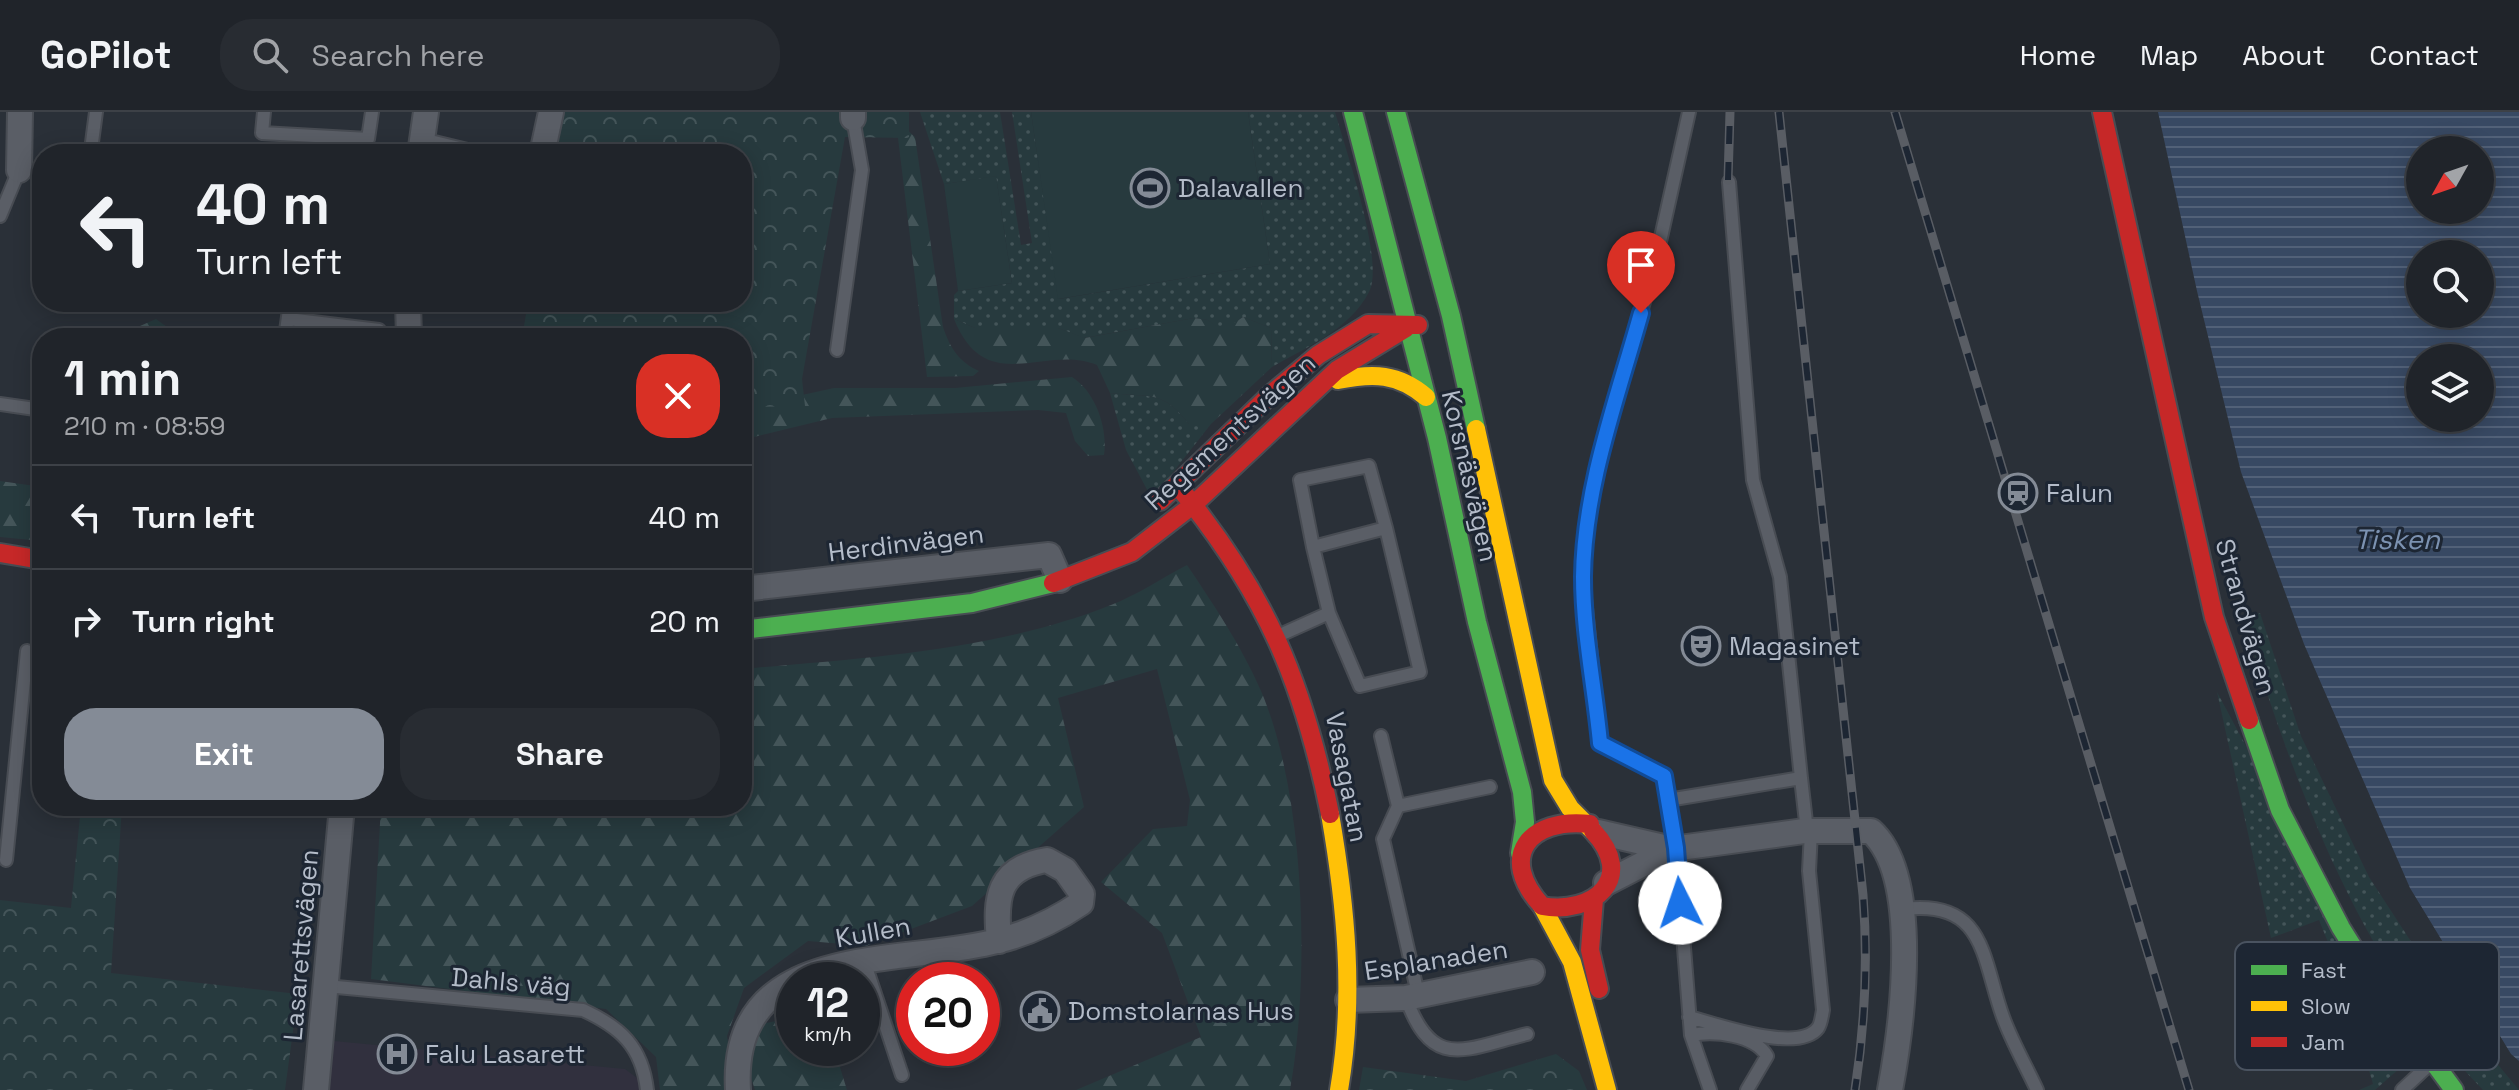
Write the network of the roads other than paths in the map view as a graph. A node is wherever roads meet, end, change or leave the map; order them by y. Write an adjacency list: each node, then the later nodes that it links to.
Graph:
1 (20, 112): 15 (street)
2 (96, 112): 12 (lane)
3 (264, 112): 4 (lane)
4 (372, 112)
5 (426, 112): 13 (street)
6 (551, 112): 14 (street)
7 (1353, 112): 18 (street, Korsnäsvägen)
8 (1396, 112): 21 (street, Korsnäsvägen)
9 (1689, 112): 47 (lane)
10 (2102, 112): 59 (street, Strandvägen)
11 (853, 115): 26 (lane)
12 (92, 144)
13 (421, 144)
14 (544, 144)
15 (19, 170): 17 (lane)
16 (1729, 182): 45 (lane)
17 (0, 216)
18 (1391, 264): 19 (street); 25 (street, Korsnäsvägen)
19 (1378, 310): 25 (street); 31 (street, Regementsvägen)
20 (289, 312): 22 (lane)
21 (1451, 316): 25 (street); 50 (street, Korsnäsvägen)
22 (288, 319): 23 (lane); 24 (lane)
23 (287, 328)
24 (362, 328)
25 (1406, 328): 27 (street, Regementsvägen); 28 (street, Korsnäsvägen)
26 (837, 350)
27 (1326, 383): 28 (street); 32 (street, Regementsvägen)
28 (1426, 397): 53 (street, Korsnäsvägen)
29 (0, 404): 30 (lane)
30 (32, 409)
31 (1178, 486): 32 (street, Vasagatan); 37 (street, Regementsvägen)
32 (1194, 504): 37 (street, Regementsvägen); 42 (street, Vasagatan)
33 (1386, 528): 34 (lane); 34 (lane); 40 (lane)
34 (1313, 547): 40 (lane)
35 (0, 553): 36 (street)
36 (32, 558)
37 (1087, 570): 38 (street, Regementsvägen)
38 (1060, 580): 39 (street, Herdinvägen); 41 (street, Regementsvägen)
39 (752, 588)
40 (1329, 613): 42 (lane)
41 (752, 629)
42 (1277, 636): 64 (street, Vasagatan)
43 (27, 651): 54 (lane)
44 (1381, 736): 48 (lane)
45 (1801, 778): 47 (lane); 51 (lane)
46 (1490, 787): 48 (lane)
47 (1668, 800): 52 (lane)
48 (1398, 806): 63 (lane)
49 (341, 816): 62 (street, Lasarettsvägen)
50 (1594, 828): 52 (street); 53 (street); 55 (street)
51 (1809, 831): 52 (street); 57 (street); 65 (lane)
52 (1674, 849): 55 (street); 65 (lane)
53 (1520, 853): 56 (street)
54 (6, 860)
55 (1600, 891): 56 (street); 76 (street)
56 (1542, 906): 75 (street)
57 (1904, 909): 79 (street); 80 (lane)
58 (999, 941): 60 (street, Kullen)
59 (2351, 942)
60 (864, 961): 70 (lane); 73 (street, Kullen)
61 (1532, 972): 63 (street, Esplanaden)
62 (326, 986): 71 (street, Lasarettsvägen); 72 (lane, Dahls väg)
63 (1412, 996): 64 (street, Esplanaden); 66 (lane)
64 (1348, 1000): 74 (street, Vasagatan)
65 (1689, 1017): 67 (lane)
66 (1527, 1034)
67 (1691, 1035): 77 (lane); 78 (lane)
68 (2423, 1070): 81 (lane)
69 (2439, 1070): 82 (street, Strandvägen)
70 (902, 1075)
71 (316, 1090)
72 (647, 1090)
73 (738, 1090)
74 (1339, 1090)
75 (1607, 1090)
76 (1626, 1090)
77 (1710, 1090)
78 (1747, 1090)
79 (1890, 1090)
80 (2037, 1090)
81 (2402, 1090)
82 (2454, 1090)

